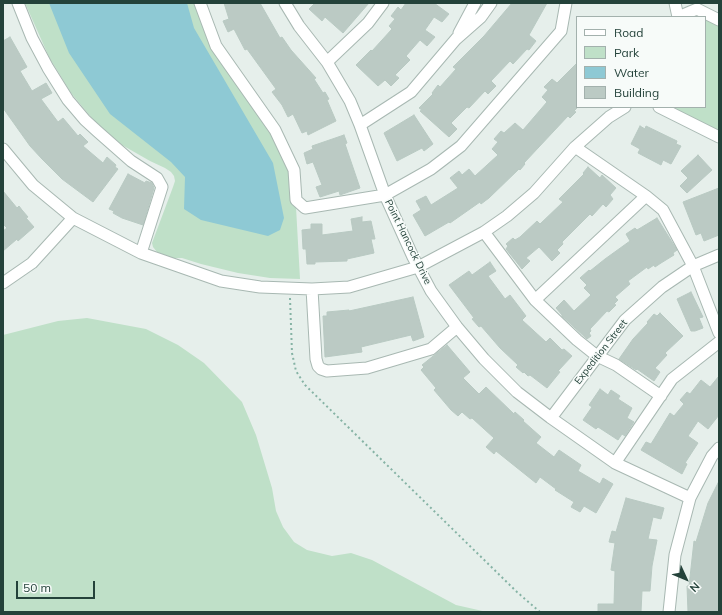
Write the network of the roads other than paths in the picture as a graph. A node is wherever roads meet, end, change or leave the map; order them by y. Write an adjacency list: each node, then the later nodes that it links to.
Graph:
1 (18, 3): 25 (street)
2 (200, 3): 21 (street)
3 (286, 3): 14 (street, Point Hancock Drive)
4 (383, 3): 14 (street)
5 (475, 3): 13 (street)
6 (491, 3): 13 (street)
7 (566, 3): 21 (street)
8 (674, 3): 10 (street)
9 (696, 6): 11 (street); 12 (street)
10 (678, 16)
11 (680, 16)
12 (719, 20)
13 (456, 39): 17 (street)
14 (327, 62): 17 (street, Point Hancock Drive)
15 (622, 108): 19 (street)
16 (661, 108): 18 (street)
17 (360, 125): 21 (street, Point Hancock Drive)
18 (719, 137)
19 (575, 147): 22 (street); 24 (street)
20 (3, 149): 23 (street)
21 (385, 195): 27 (street, Point Hancock Drive)
22 (646, 196): 28 (street); 31 (street)
23 (72, 218): 25 (street); 29 (street)
24 (484, 232): 27 (street); 31 (street)
25 (141, 253): 30 (street)
26 (719, 255): 28 (street, Expedition Street)
27 (418, 266): 30 (street); 32 (street, Point Hancock Drive)
28 (693, 266): 33 (street); 35 (street, Expedition Street)
29 (4, 280)
30 (312, 289): 32 (street)
31 (535, 300): 35 (street)
32 (457, 327): 37 (street, Point Hancock Drive)
33 (719, 333)
34 (719, 342): 36 (street)
35 (596, 356): 36 (street); 37 (street, Expedition Street)
36 (661, 396): 39 (street)
37 (551, 418): 39 (street, Point Hancock Drive)
38 (719, 448): 40 (street)
39 (615, 463): 40 (street, Point Hancock Drive)
40 (690, 498): 41 (street)
41 (669, 612)

